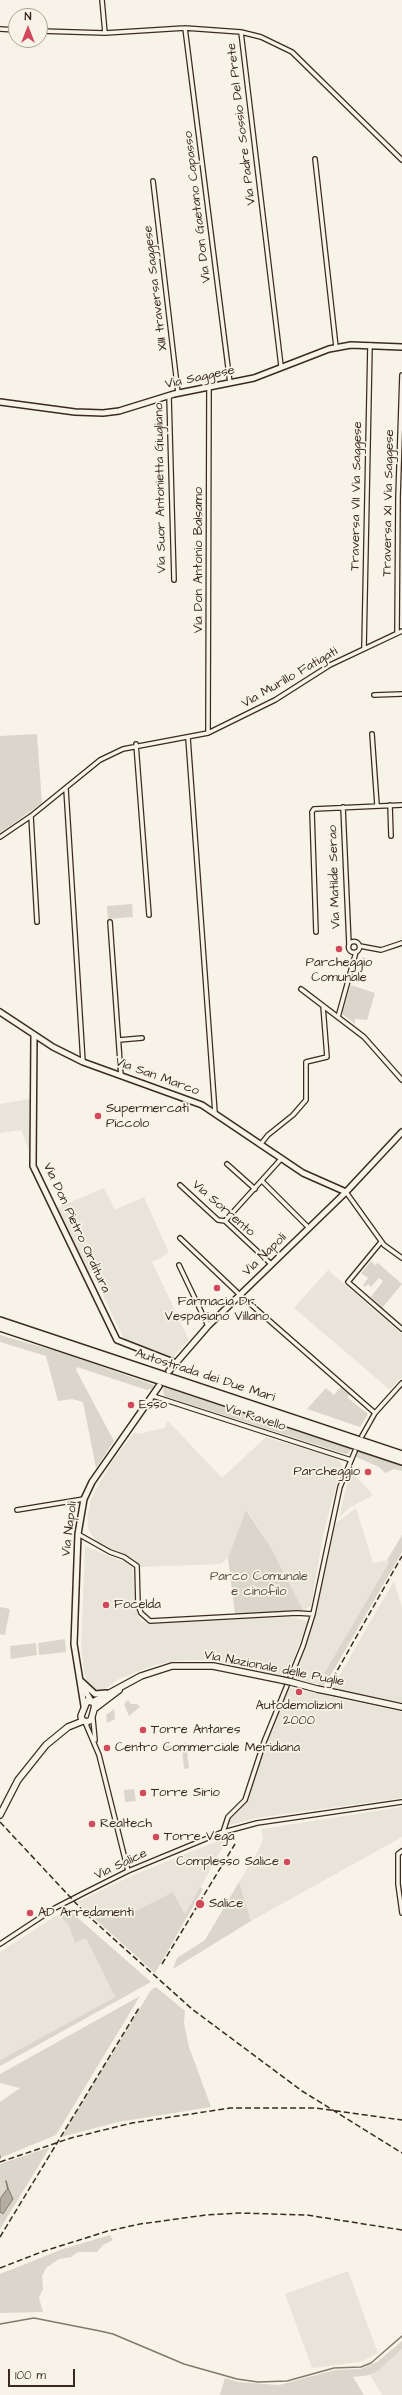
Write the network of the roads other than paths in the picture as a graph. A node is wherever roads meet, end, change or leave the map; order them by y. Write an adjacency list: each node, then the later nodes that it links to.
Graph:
1 (102, 0): 4 (street)
2 (185, 28): 4 (street, Via Padre Sossio Del Prete); 5 (street, Via Padre Sossio Del Prete); 14 (street, Via Don Gaetano Capasso)
3 (48, 31): 4 (street, Via Padre Sossio Del Prete)
4 (105, 32)
5 (241, 32): 7 (street); 12 (street, Via Padre Sossio Del Prete)
6 (315, 160): 10 (street)
7 (402, 160)
8 (153, 181): 16 (street, XIII traversa Saggese)
9 (370, 344): 10 (main road, Via Saggese); 11 (main road, Via Saggese); 22 (street, Traversa VII Via Saggese)
10 (336, 347): 12 (main road, Via Saggese)
11 (402, 347)
12 (281, 366): 14 (main road, Via Saggese)
13 (402, 374): 21 (street, Traversa XI Via Saggese)
14 (230, 383): 15 (main road, Via Saggese)
15 (209, 387): 16 (main road, Via Saggese); 25 (street, Via Don Antonio Balsamo)
16 (178, 393): 17 (main road, Via Saggese)
17 (169, 396): 18 (main road, Via Saggese); 19 (street, Via Suor Antonietta Giugliano)
18 (0, 402)
19 (174, 580)
20 (402, 631): 21 (street, Via Murillo Fatigati)
21 (397, 633): 22 (street, Via Murillo Fatigati)
22 (364, 648): 25 (street, Via Murillo Fatigati)
23 (402, 694): 24 (street)
24 (374, 695)
25 (208, 733): 27 (street, Via Murillo Fatigati)
26 (372, 734): 30 (street)
27 (188, 738): 28 (street, Via Murillo Fatigati); 55 (street)
28 (136, 744): 29 (street, Via Murillo Fatigati); 37 (street)
29 (66, 789): 34 (street, Via Murillo Fatigati); 52 (street)
30 (377, 805): 31 (street); 33 (street)
31 (390, 805): 32 (street); 35 (street)
32 (402, 805)
33 (343, 807): 40 (street); 42 (street, Via Matilde Serao)
34 (31, 816): 36 (street, Via Murillo Fatigati); 38 (street)
35 (391, 836)
36 (0, 837)
37 (149, 915)
38 (37, 922)
39 (110, 922): 51 (street)
40 (316, 932)
41 (402, 944): 43 (street)
42 (349, 945): 43 (street); 44 (street)
43 (360, 946): 44 (street)
44 (356, 952): 48 (street)
45 (301, 989): 46 (street)
46 (323, 1006): 48 (street); 57 (street)
47 (0, 1012): 49 (main road, Via San Marco)
48 (338, 1017): 54 (street)
49 (34, 1035): 52 (main road, Via San Marco); 76 (main road, Via Don Pietro Orditura)
50 (142, 1038): 51 (street)
51 (119, 1040): 53 (street)
52 (83, 1062): 53 (main road, Via San Marco)
53 (121, 1076): 55 (main road, Via San Marco)
54 (402, 1080)
55 (215, 1113): 57 (main road, Via San Marco)
56 (402, 1132): 63 (main road, Via Napoli)
57 (260, 1145): 58 (main road, Via San Marco)
58 (280, 1159): 60 (street); 63 (main road, Via San Marco)
59 (227, 1164): 62 (street)
60 (262, 1181): 62 (street); 65 (street)
61 (180, 1185): 64 (street, Via Sorrento)
62 (255, 1189): 64 (street)
63 (346, 1192): 65 (main road, Via Napoli); 67 (street)
64 (225, 1221): 69 (street, Via Sorrento)
65 (309, 1228): 69 (main road, Via Napoli)
66 (180, 1238): 71 (street)
67 (381, 1242): 68 (street); 75 (street)
68 (402, 1258)
69 (271, 1264): 71 (main road, Via Napoli)
70 (179, 1265): 73 (street)
71 (240, 1295): 73 (main road, Via Napoli); 81 (street)
72 (0, 1321): 84 (highway, Autostrada dei Due Mari)
73 (208, 1326): 76 (main road, Via Napoli)
74 (0, 1327): 86 (highway, Autostrada dei Due Mari)
75 (402, 1329)
76 (176, 1363): 77 (main road, Via Napoli)
77 (169, 1372)
78 (402, 1384): 81 (street)
79 (160, 1386): 80 (main road, Via Napoli)
80 (153, 1396): 85 (street, Via Ravello); 87 (main road, Via Napoli)
81 (374, 1413): 82 (street)
82 (362, 1436)
83 (355, 1451): 85 (street)
84 (402, 1455)
85 (351, 1460): 90 (street)
86 (402, 1461)
87 (84, 1500): 88 (street); 89 (main road, Via Napoli)
88 (17, 1510)
89 (78, 1534): 90 (street); 91 (main road, Via Napoli)
90 (313, 1614): 106 (street)
91 (78, 1674): 92 (main road, Via Napoli); 96 (main road, Via Napoli)
92 (81, 1681): 94 (main road); 95 (main road, Via Napoli)
93 (122, 1687): 94 (main road, Via Nazionale delle Puglie); 97 (main road, Via Nazionale delle Puglie, bridge); 98 (main road, Via Nazionale delle Puglie)
94 (112, 1691): 95 (main road, Via Nazionale delle Puglie)
95 (92, 1701): 96 (main road, Via Nazionale delle Puglie); 98 (main road)
96 (84, 1706): 99 (main road)
97 (402, 1707)
98 (94, 1709): 100 (main road)
99 (83, 1713): 101 (main road); 102 (main road)
100 (92, 1717): 101 (main road); 103 (street)
101 (84, 1722): 102 (main road); 103 (street)
102 (68, 1727): 105 (main road)
103 (94, 1741): 108 (street)
104 (402, 1802): 106 (street, Via Salice)
105 (0, 1815)
106 (223, 1832): 108 (street, Via Salice)
107 (402, 1851): 109 (street)
108 (128, 1871): 110 (street, Via Salice)
109 (402, 1912)
110 (0, 1944)

